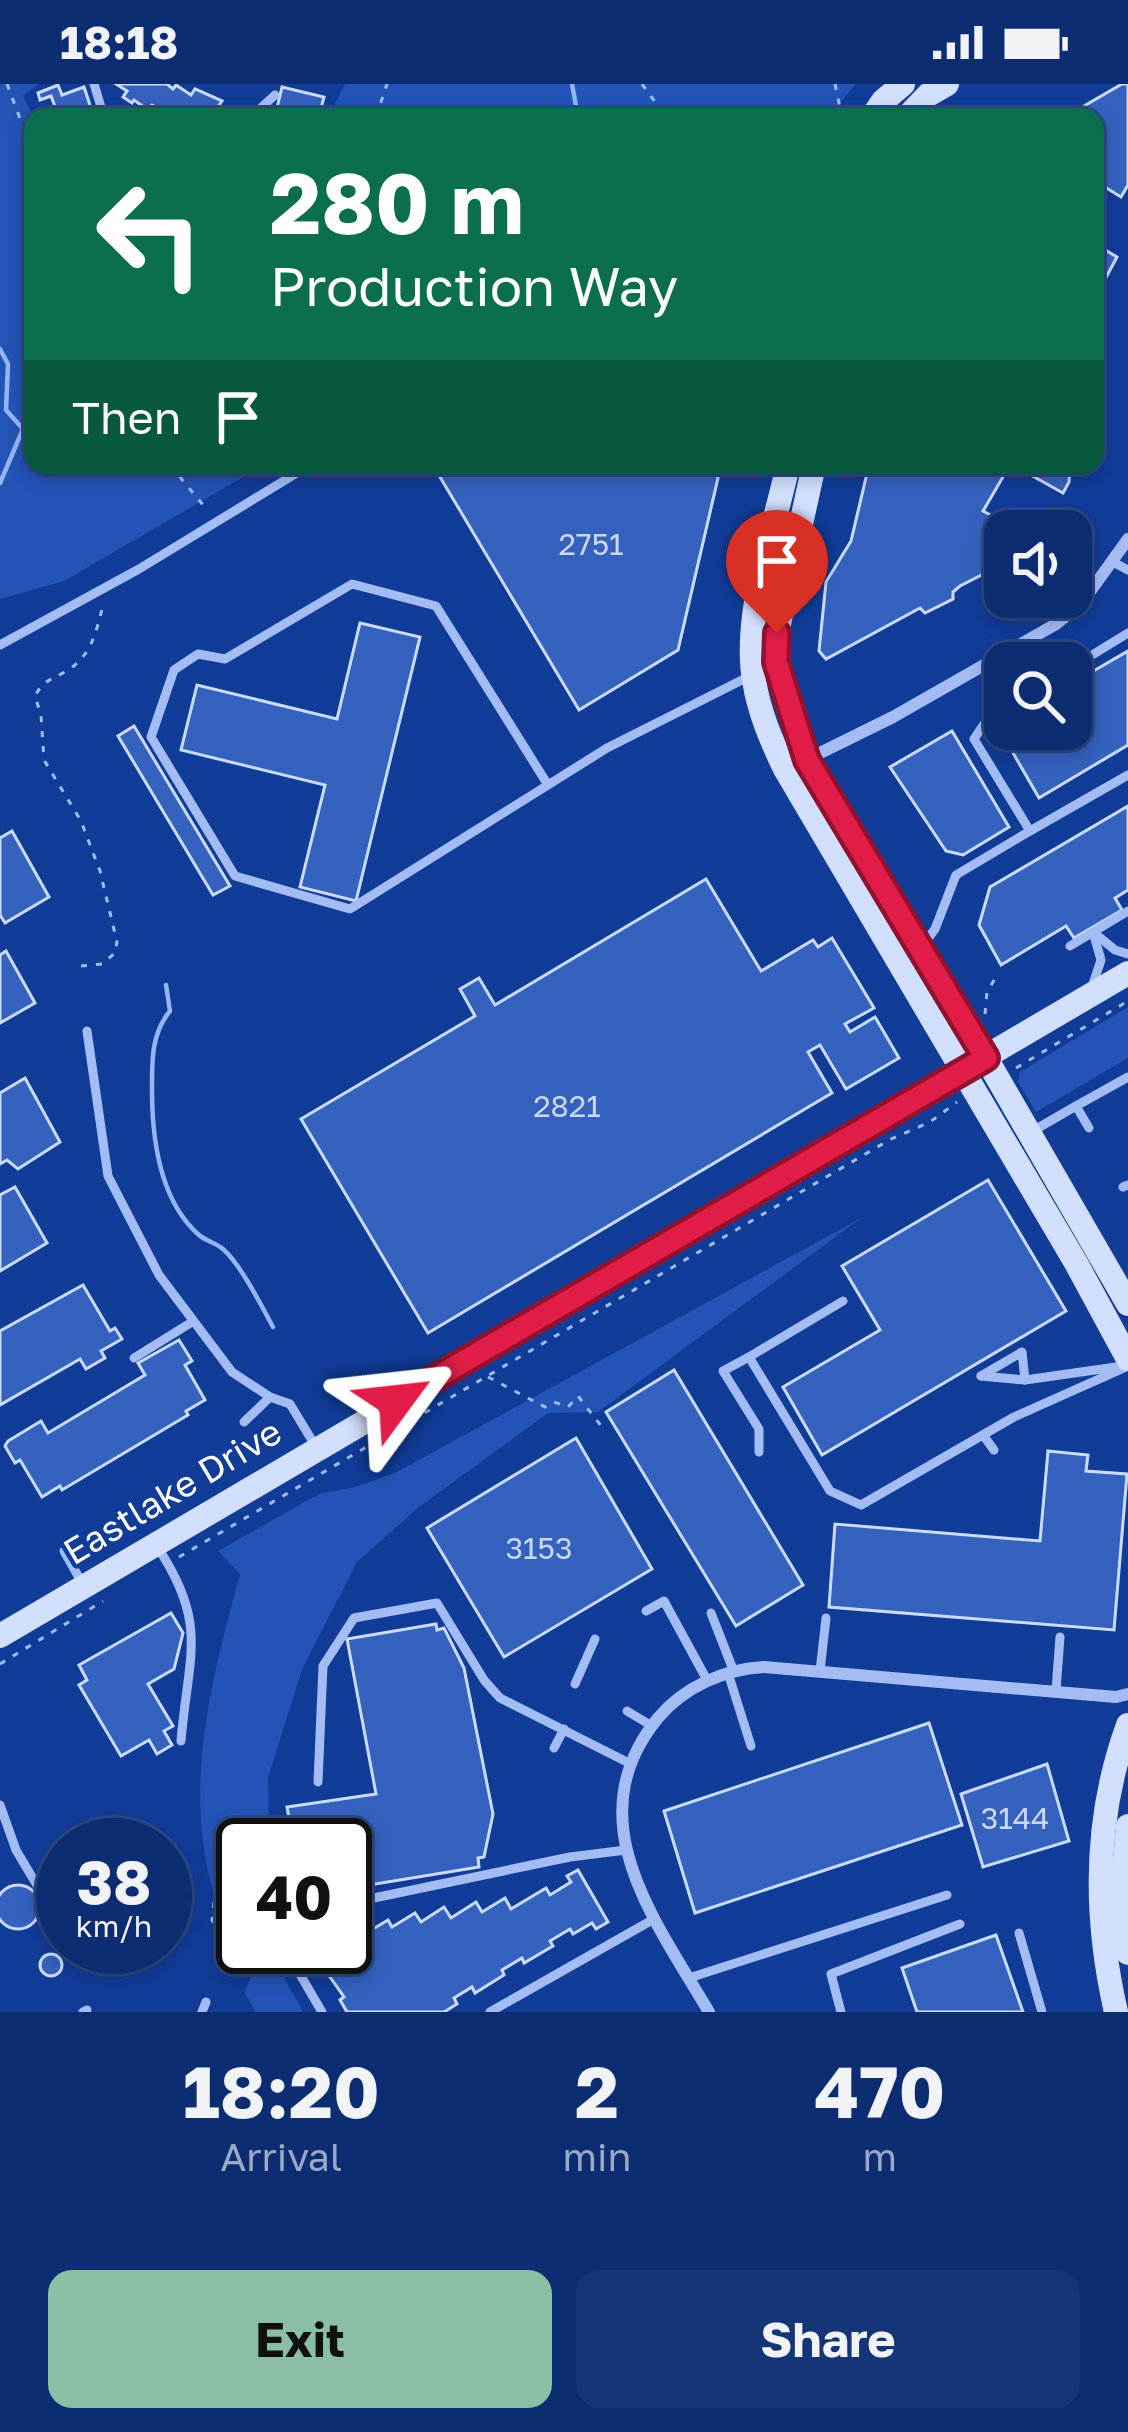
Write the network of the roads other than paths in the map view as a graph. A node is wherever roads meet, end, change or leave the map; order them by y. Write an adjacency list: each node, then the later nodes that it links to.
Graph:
1 (915, 93): 4 (street)
2 (275, 95): 3 (lane)
3 (261, 108)
4 (878, 108)
5 (295, 474): 12 (lane)
6 (786, 474): 15 (street)
7 (812, 474): 14 (street)
8 (1128, 539): 9 (street)
9 (1113, 562): 10 (lane); 17 (street)
10 (1128, 570)
11 (1128, 633): 13 (lane)
12 (0, 645)
13 (1092, 655)
14 (778, 667): 15 (lane); 17 (street)
15 (752, 675): 17 (street); 19 (lane)
16 (984, 724): 20 (lane)
17 (796, 765): 24 (street); 30 (street)
18 (1128, 775): 20 (lane)
19 (548, 784): 19 (lane)
20 (1030, 831): 24 (lane)
21 (1128, 911): 22 (lane)
22 (1093, 932): 23 (lane); 25 (lane); 27 (lane)
23 (1070, 946)
24 (919, 949): 29 (street)
25 (1128, 954)
26 (1128, 973): 27 (street, Eastlake Drive)
27 (1089, 997): 29 (street, Eastlake Drive)
28 (87, 1030): 37 (lane)
29 (986, 1058): 30 (street, Eastlake Drive); 34 (street)
30 (962, 1071): 40 (street); 45 (street, Eastlake Drive)
31 (1128, 1076): 32 (lane)
32 (1076, 1106): 33 (lane); 34 (lane)
33 (1089, 1128)
34 (1030, 1133): 36 (street)
35 (843, 1301): 38 (lane)
36 (1128, 1304)
37 (192, 1322): 39 (lane); 42 (lane)
38 (749, 1357): 44 (lane); 47 (lane)
39 (134, 1358)
40 (1128, 1363): 41 (lane); 44 (lane)
41 (1025, 1380): 41 (lane)
42 (270, 1397): 43 (lane); 45 (lane)
43 (244, 1422)
44 (983, 1435): 46 (lane)
45 (316, 1447): 49 (street, Eastlake Drive)
46 (994, 1450)
47 (759, 1452)
48 (64, 1551): 50 (lane)
49 (162, 1553): 50 (street, Eastlake Drive); 67 (lane)
50 (84, 1586): 54 (street, Eastlake Drive)
51 (646, 1611): 59 (lane)
52 (711, 1613): 58 (lane)
53 (826, 1618): 57 (lane)
54 (0, 1636)
55 (1060, 1637): 61 (lane)
56 (596, 1640): 60 (lane)
57 (820, 1671): 58 (street); 61 (street)
58 (731, 1672): 59 (street); 68 (lane)
59 (707, 1681): 65 (street)
60 (575, 1684)
61 (1056, 1690): 62 (street)
62 (1128, 1694)
63 (627, 1711): 65 (lane)
64 (1128, 1725): 89 (street)
65 (652, 1726): 70 (street)
66 (564, 1729): 69 (lane); 70 (lane); 71 (lane)
67 (181, 1741)
68 (751, 1747)
69 (554, 1748)
70 (631, 1764): 74 (street)
71 (318, 1782)
72 (0, 1804): 75 (lane)
73 (1128, 1826): 81 (street)
74 (626, 1850): 77 (lane); 78 (street)
75 (36, 1884)
76 (947, 1895): 83 (lane)
77 (372, 1898)
78 (654, 1919): 83 (street); 85 (lane)
79 (960, 1924): 87 (lane)
80 (1019, 1933): 88 (lane)
81 (1128, 1953)
82 (300, 1974): 84 (lane)
83 (689, 1978): 86 (street)
84 (322, 2012)
85 (490, 2012)
86 (709, 2012)
87 (841, 2012)
88 (1042, 2012)
89 (1116, 2012)

